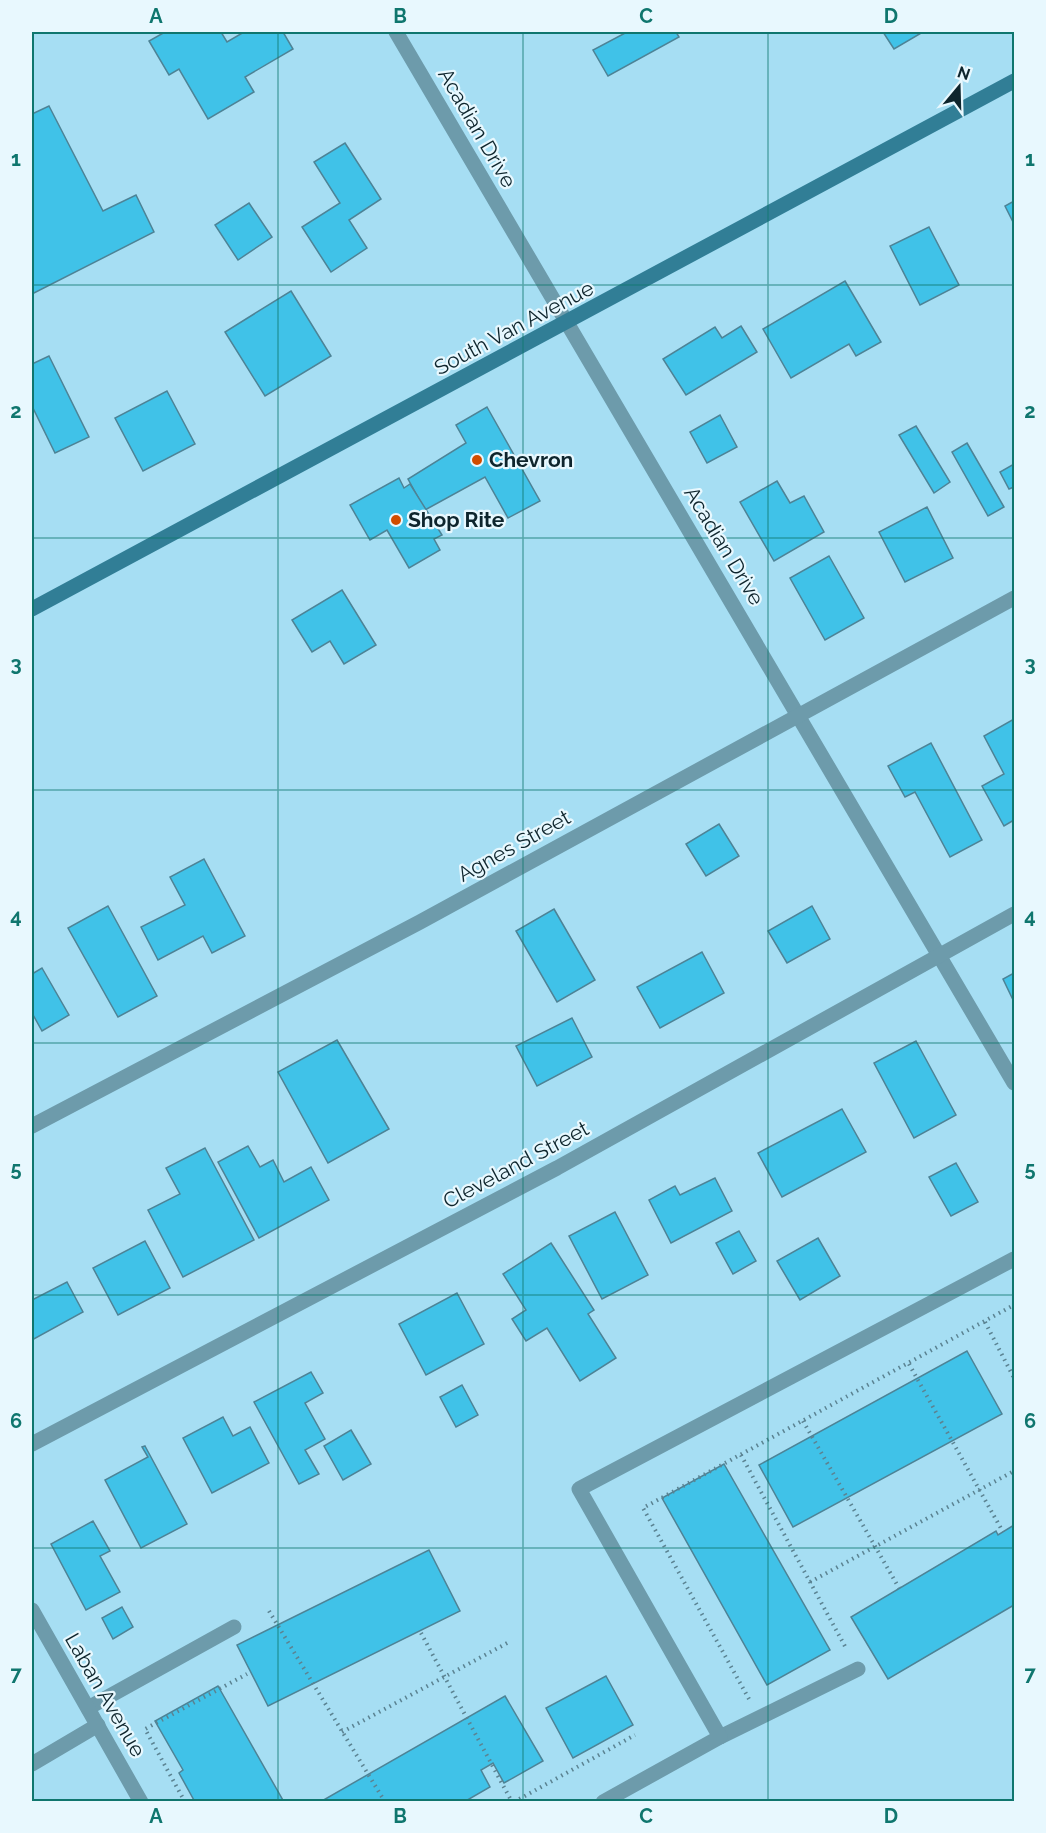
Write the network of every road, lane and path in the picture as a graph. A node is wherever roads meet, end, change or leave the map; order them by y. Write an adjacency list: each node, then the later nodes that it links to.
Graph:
1 (396, 32): 3 (street, Acadian Drive)
2 (1014, 81): 3 (main road, South Van Avenue)
3 (567, 323): 5 (main road, South Van Avenue); 6 (street, Acadian Drive)
4 (1014, 598): 6 (street, Agnes Street)
5 (32, 609)
6 (800, 715): 8 (street, Acadian Drive); 10 (street, Agnes Street)
7 (1014, 914): 8 (street, Cleveland Street)
8 (941, 954): 9 (street, Acadian Drive); 17 (street, Cleveland Street)
9 (1014, 1083)
10 (32, 1126)
11 (1014, 1259): 38 (street)
12 (1014, 1305): 13 (path)
13 (985, 1322): 14 (path); 15 (path)
14 (909, 1364): 16 (path); 20 (path)
15 (1014, 1378)
16 (803, 1421): 18 (path); 22 (path)
17 (32, 1444)
18 (741, 1455): 23 (path); 34 (path)
19 (1014, 1472): 20 (path)
20 (980, 1490): 21 (path); 22 (path)
21 (1003, 1532)
22 (875, 1547): 23 (path); 24 (path)
23 (810, 1582): 30 (path)
24 (899, 1588)
25 (32, 1610): 33 (street, Laban Avenue)
26 (269, 1611): 36 (path)
27 (234, 1627): 33 (street)
28 (421, 1633): 32 (path)
29 (512, 1641): 32 (path)
30 (858, 1669): 34 (street)
31 (247, 1674): 41 (path)
32 (445, 1677): 36 (path); 43 (path)
33 (88, 1708): 35 (street, Laban Avenue)
34 (759, 1718): 38 (street)
35 (98, 1725): 39 (street); 40 (street, Laban Avenue)
36 (342, 1732): 42 (path)
37 (635, 1736): 43 (path)
38 (720, 1737): 44 (street)
39 (32, 1764)
40 (141, 1802)
41 (185, 1802)
42 (385, 1802)
43 (513, 1802)
44 (603, 1802)

